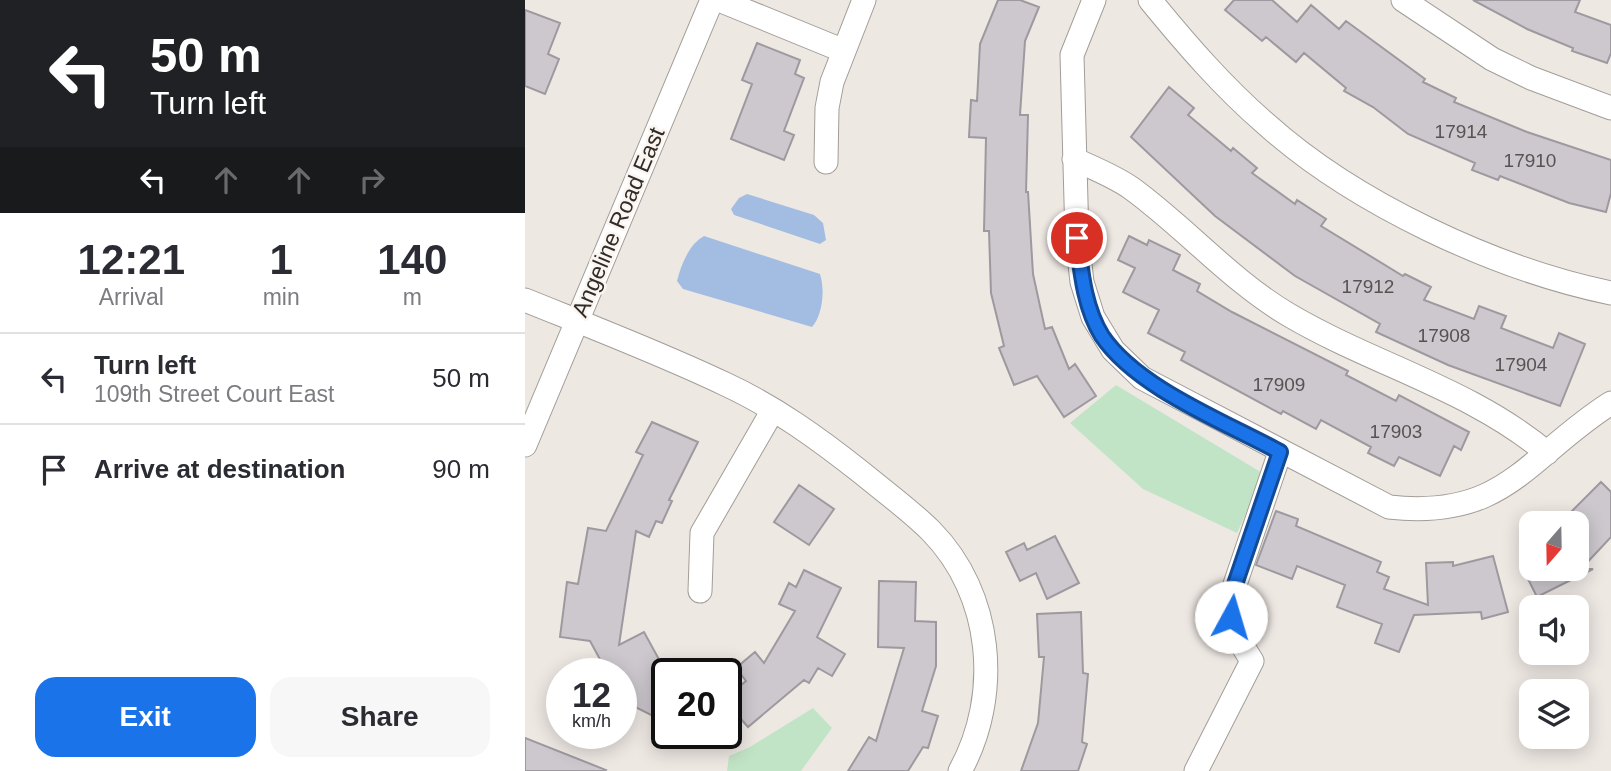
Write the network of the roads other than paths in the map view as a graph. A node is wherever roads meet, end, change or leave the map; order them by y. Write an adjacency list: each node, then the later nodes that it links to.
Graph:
1 (712, 0): 13 (street, Angeline Road East)
2 (719, 0): 7 (street)
3 (865, 0): 7 (street)
4 (1094, 0): 9 (street)
5 (1150, 0): 11 (street)
6 (1403, 0): 8 (street)
7 (844, 51): 10 (street)
8 (1611, 107)
9 (1074, 159): 17 (street); 18 (street)
10 (827, 162)
11 (1611, 293)
12 (525, 300): 13 (street)
13 (577, 321): 15 (street); 16 (street, Angeline Road East)
14 (1611, 402): 18 (street)
15 (773, 410): 19 (street); 20 (street)
16 (525, 445)
17 (1280, 452): 18 (street); 21 (street)
18 (1546, 453)
19 (701, 592)
20 (960, 771)
21 (1196, 771)

